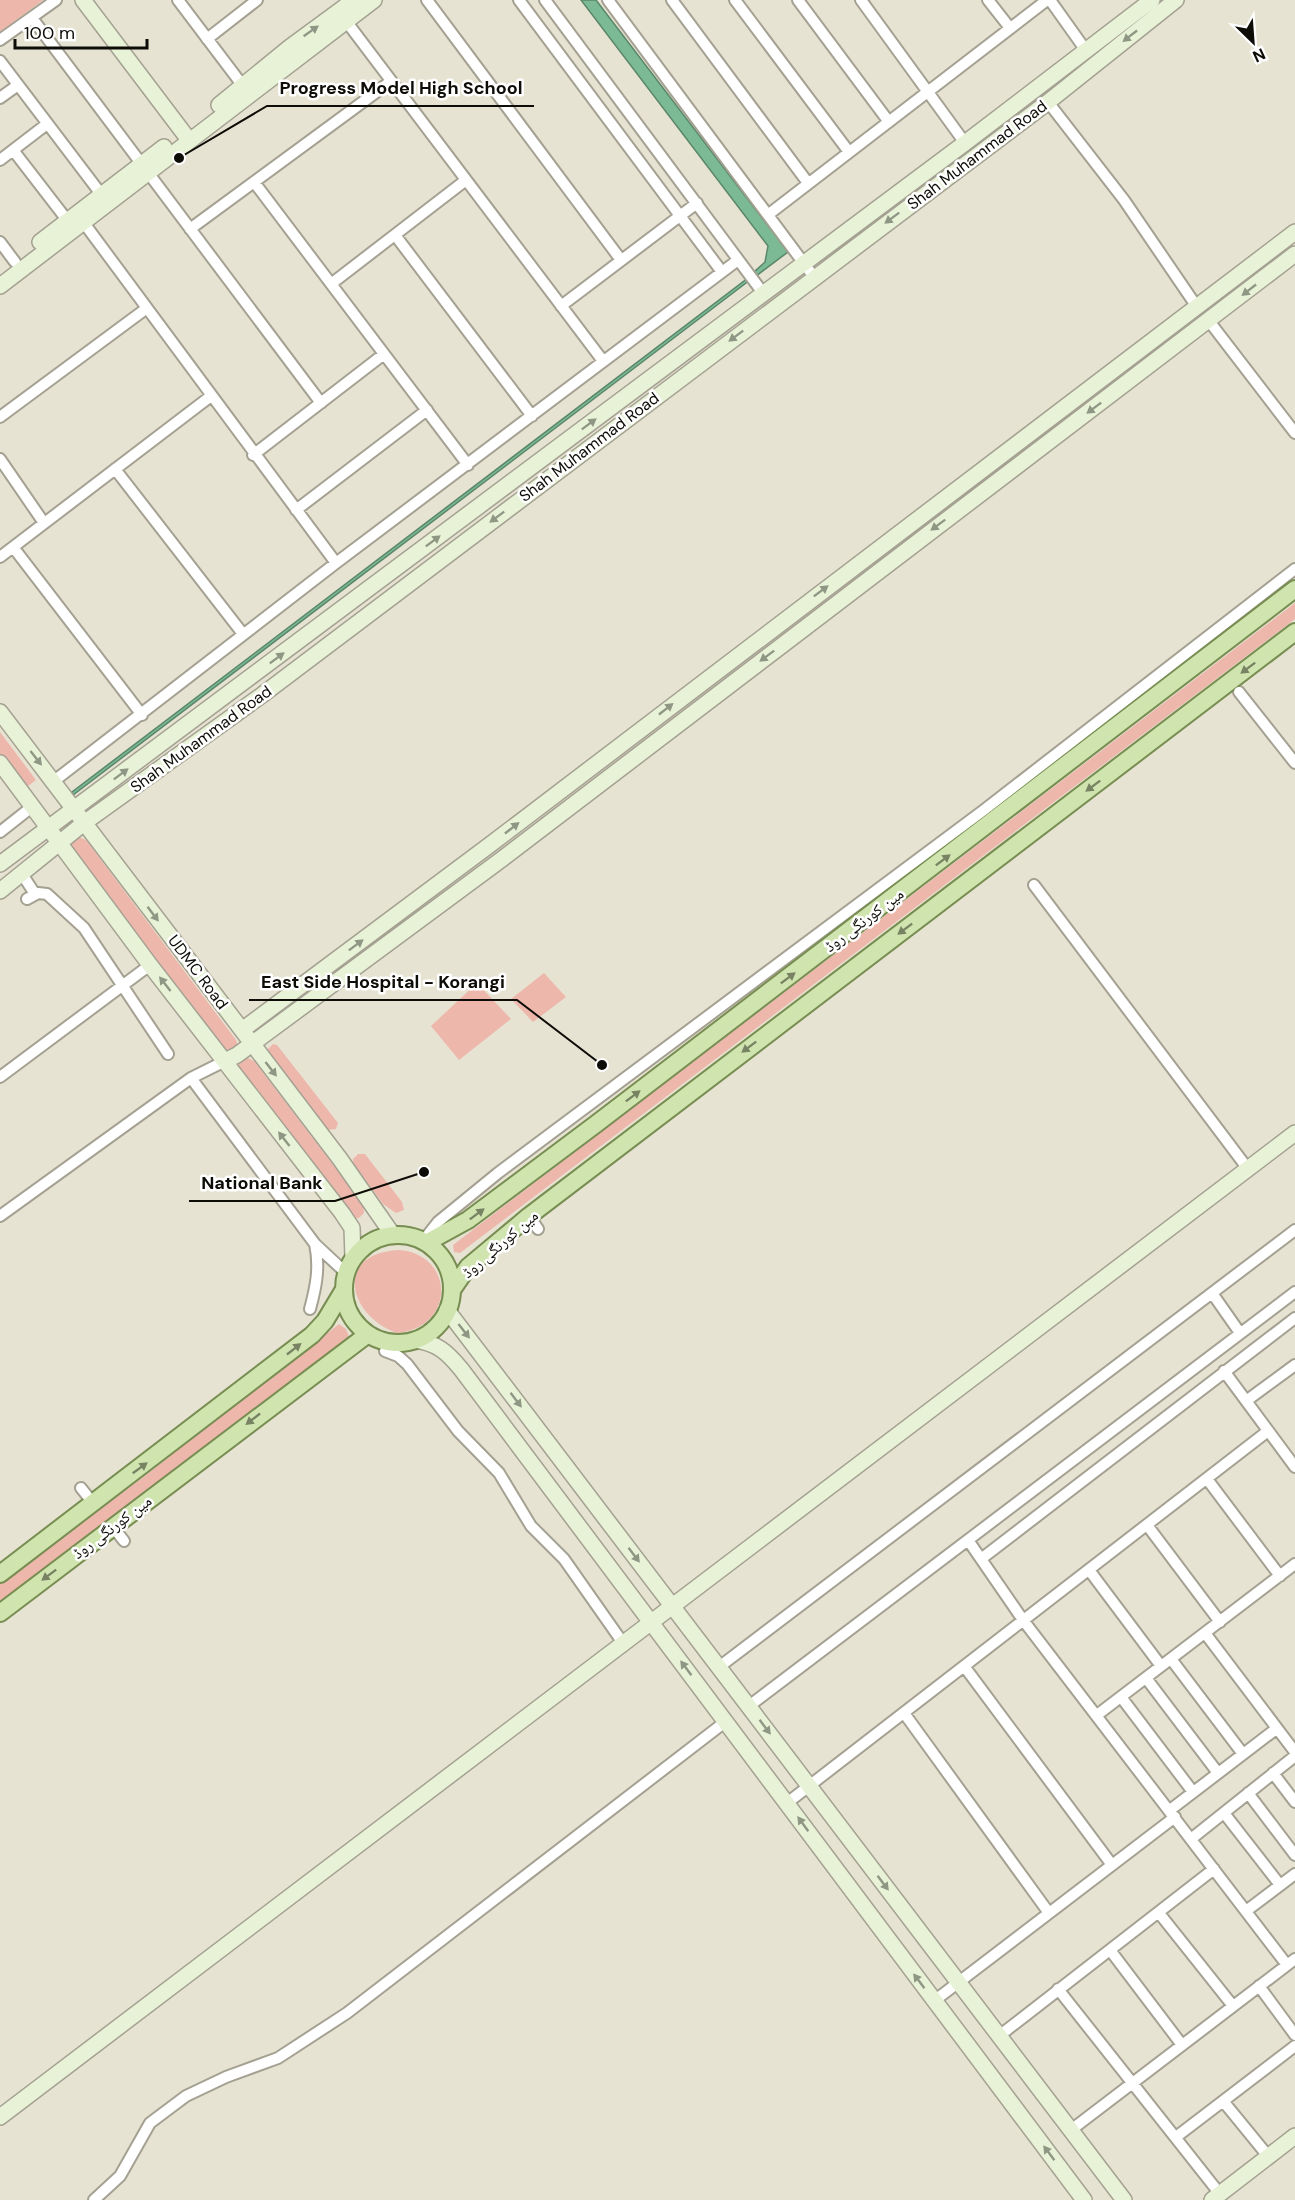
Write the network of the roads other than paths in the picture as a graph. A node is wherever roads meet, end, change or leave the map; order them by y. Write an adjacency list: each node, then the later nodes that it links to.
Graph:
1 (56, 0): 20 (street)
2 (83, 0): 35 (main road)
3 (178, 0): 22 (street)
4 (256, 0): 22 (street)
5 (354, 0): 19 (main road)
6 (374, 0): 19 (main road)
7 (428, 0): 54 (street)
8 (519, 0): 47 (street)
9 (545, 0): 45 (street)
10 (608, 0): 46 (street)
11 (672, 0): 43 (street)
12 (735, 0): 38 (street)
13 (798, 0): 33 (street)
14 (861, 0): 30 (street)
15 (988, 0): 21 (street)
16 (1048, 0): 21 (street); 24 (street)
17 (1152, 0): 24 (main road, Shah Muhammad Road)
18 (1176, 0): 32 (main road, Shah Muhammad Road, one-way to 32)
19 (342, 16): 25 (main road); 27 (street)
20 (32, 18): 23 (street); 40 (street)
21 (1010, 28): 30 (street)
22 (207, 39): 29 (street)
23 (0, 40)
24 (1087, 52): 36 (main road, Shah Muhammad Road)
25 (294, 53): 29 (main road); 35 (main road)
26 (0, 61): 28 (street)
27 (390, 82): 41 (street); 42 (street)
28 (18, 85): 31 (street); 34 (street)
29 (243, 86): 35 (main road)
30 (930, 91): 33 (street); 36 (street)
31 (0, 98)
32 (1048, 102): 60 (main road, Shah Muhammad Road, one-way to 60); 66 (street)
33 (889, 122): 38 (street)
34 (47, 124): 37 (street); 44 (street)
35 (187, 136): 40 (main road)
36 (965, 143): 57 (main road, Shah Muhammad Road)
37 (13, 150): 39 (street); 48 (street)
38 (849, 153): 43 (street)
39 (0, 160)
40 (144, 167): 44 (main road); 48 (main road); 49 (street)
41 (466, 180): 51 (street); 65 (street)
42 (254, 182): 49 (street); 61 (street)
43 (808, 183): 46 (street)
44 (101, 194): 48 (main road)
45 (696, 203): 47 (street); 55 (street)
46 (769, 214): 57 (street)
47 (680, 215): 54 (street); 58 (street)
48 (76, 218): 56 (main road); 63 (main road); 67 (street)
49 (190, 229): 72 (street)
50 (1295, 232): 64 (main road)
51 (395, 235): 61 (street); 74 (street)
52 (0, 242): 56 (street)
53 (1295, 254): 68 (main road, one-way to 68)
54 (621, 260): 65 (street)
55 (738, 260): 58 (street); 62 (street)
56 (15, 262): 59 (main road)
57 (804, 262): 60 (street); 62 (main road, Shah Muhammad Road)
58 (722, 272): 70 (street)
59 (0, 273)
60 (814, 277): 107 (main road, Shah Muhammad Road, one-way to 107)
61 (331, 284): 69 (street)
62 (756, 285): 104 (main road, Shah Muhammad Road, one-way to 62)
63 (0, 286)
64 (1211, 296): 66 (main road); 68 (main road)
65 (561, 306): 70 (street)
66 (1197, 307): 83 (main road)
67 (147, 308): 71 (street); 75 (street)
68 (1216, 316): 76 (street); 86 (main road, one-way to 86)
69 (384, 354): 72 (street); 73 (street)
70 (603, 361): 74 (street)
71 (211, 396): 77 (street); 80 (street)
72 (321, 403): 77 (street)
73 (427, 410): 79 (street); 81 (street)
74 (532, 416): 79 (street)
75 (0, 417)
76 (1295, 433)
77 (253, 454): 81 (street)
78 (0, 459): 82 (street)
79 (468, 465): 87 (street)
80 (115, 469): 82 (street); 93 (street)
81 (296, 510): 87 (street)
82 (44, 523): 84 (street)
83 (885, 543): 86 (main road); 90 (main road, one-way to 83)
84 (13, 547): 85 (street); 98 (street)
85 (0, 557)
86 (896, 557): 91 (main road)
87 (336, 563): 93 (street)
88 (1295, 569): 127 (street)
89 (1295, 589): 128 (main road, مین کورنگی روڈ, one-way to 89)
90 (794, 612): 91 (main road); 94 (main road)
91 (805, 627): 95 (main road, one-way to 95)
92 (1295, 632): 137 (main road, مین کورنگی روڈ, one-way to 137)
93 (243, 634): 98 (street)
94 (711, 674): 95 (main road); 101 (main road, one-way to 94)
95 (722, 690): 103 (main road)
96 (1239, 692): 100 (street)
97 (0, 712): 102 (main road, UDMC Road, one-way to 102)
98 (142, 715): 102 (street)
99 (0, 763): 105 (main road, UDMC Road)
100 (1295, 763)
101 (584, 772): 103 (main road); 112 (main road, one-way to 101)
102 (54, 781): 106 (main road, UDMC Road)
103 (594, 787): 114 (main road)
104 (88, 799): 106 (main road, Shah Muhammad Road); 107 (main road)
105 (33, 807): 109 (main road, UDMC Road); 110 (street)
106 (74, 809): 108 (main road, UDMC Road); 109 (main road, Shah Muhammad Road)
107 (100, 813): 108 (main road, Shah Muhammad Road)
108 (84, 823): 111 (main road, Shah Muhammad Road); 121 (main road, UDMC Road, one-way to 121)
109 (49, 827): 111 (main road, UDMC Road); 113 (main road, Shah Muhammad Road)
110 (0, 832)
111 (60, 842): 116 (main road, Shah Muhammad Road); 119 (main road, UDMC Road)
112 (491, 844): 114 (main road); 121 (main road, one-way to 112)
113 (17, 851): 115 (main road, Shah Muhammad Road); 116 (main road)
114 (502, 859): 122 (main road)
115 (0, 864)
116 (26, 871): 118 (main road, Shah Muhammad Road); 120 (street)
117 (1034, 885): 130 (street)
118 (0, 891)
119 (150, 965): 120 (street); 124 (main road, UDMC Road, one-way to 119)
120 (121, 987): 123 (street); 125 (street)
121 (242, 1030): 122 (main road, UDMC Road)
122 (252, 1044): 124 (main road); 133 (main road, UDMC Road, one-way to 133)
123 (168, 1054)
124 (225, 1061): 126 (street); 136 (main road, UDMC Road, one-way to 124)
125 (0, 1077)
126 (191, 1078): 131 (street); 135 (street)
127 (586, 1110): 128 (street); 134 (street)
128 (596, 1124): 134 (main road, مین کورنگی روڈ, one-way to 128)
129 (1295, 1133): 130 (main road)
130 (1248, 1169): 164 (main road)
131 (0, 1216)
132 (1295, 1230): 140 (street)
133 (393, 1235): 134 (main road); 136 (main road)
134 (425, 1242): 137 (main road)
135 (315, 1244): 136 (street); 141 (street)
136 (350, 1266): 138 (main road)
137 (452, 1290): 142 (main road)
138 (343, 1291): 145 (main road); 154 (main road, مین کورنگی روڈ, one-way to 138)
139 (1295, 1292): 144 (street)
140 (1212, 1293): 144 (street); 174 (street)
141 (310, 1310)
142 (447, 1310): 146 (main road); 164 (main road, one-way to 164)
143 (1295, 1318): 148 (street)
144 (1240, 1333): 157 (street)
145 (368, 1334): 146 (main road); 156 (main road, مین کورنگی روڈ, one-way to 156)
146 (415, 1340): 167 (main road); 170 (street)
147 (1295, 1365): 149 (street)
148 (1224, 1371): 149 (street); 159 (street)
149 (1246, 1401): 150 (street)
150 (1268, 1431): 151 (street); 152 (street)
151 (1293, 1460)
152 (1207, 1479): 155 (street); 163 (street)
153 (81, 1488): 154 (street)
154 (93, 1503): 162 (main road, مین کورنگی روڈ)
155 (1147, 1525): 161 (street); 168 (street)
156 (113, 1527): 158 (street); 165 (main road, مین کورنگی روڈ, one-way to 165)
157 (968, 1540): 159 (street); 177 (street)
158 (124, 1541)
159 (981, 1558): 166 (street)
160 (1295, 1564): 163 (street)
161 (1089, 1570): 166 (street); 173 (street)
162 (0, 1574)
163 (1280, 1576): 168 (street)
164 (673, 1606): 167 (main road); 174 (main road)
165 (0, 1613)
166 (1023, 1620): 172 (street); 179 (street)
167 (651, 1621): 170 (main road); 180 (main road, one-way to 167)
168 (1220, 1622): 169 (street)
169 (1205, 1633): 171 (street); 181 (street)
170 (623, 1643): 215 (main road)
171 (1171, 1659): 173 (street); 182 (street)
172 (964, 1666): 178 (street); 195 (street)
173 (1161, 1666): 175 (street)
174 (719, 1667): 177 (main road)
175 (1146, 1678): 176 (street); 184 (street)
176 (1121, 1697): 179 (street); 187 (street)
177 (748, 1706): 186 (main road, one-way to 186)
178 (904, 1713): 186 (street); 200 (street)
179 (1097, 1715): 192 (street)
180 (725, 1722): 190 (main road); 221 (street)
181 (1276, 1729): 182 (street); 183 (street)
182 (1243, 1754): 184 (street)
183 (1295, 1754): 185 (street)
184 (1218, 1773): 187 (street)
185 (1274, 1773): 188 (street); 189 (street)
186 (809, 1786): 190 (street); 204 (main road, one-way to 204)
187 (1193, 1792): 192 (street)
188 (1248, 1793): 191 (street); 194 (street)
189 (1295, 1802)
190 (787, 1803): 207 (main road, one-way to 190)
191 (1224, 1813): 193 (street); 198 (street)
192 (1172, 1814): 193 (street); 195 (street)
193 (1191, 1839): 196 (street)
194 (1295, 1855)
195 (1112, 1865): 200 (street)
196 (1214, 1869): 199 (street); 201 (street)
197 (1295, 1874): 198 (street)
198 (1280, 1885): 199 (street)
199 (1246, 1911): 203 (street)
200 (1049, 1913): 204 (street)
201 (1159, 1913): 202 (street); 208 (street)
202 (1110, 1950): 206 (street); 211 (street)
203 (1291, 1962): 205 (street)
204 (958, 1983): 207 (street); 210 (main road)
205 (1259, 1986): 208 (street); 209 (street)
206 (1058, 1989): 210 (street); 213 (street)
207 (934, 2001): 222 (main road, one-way to 207)
208 (1233, 2006): 211 (street)
209 (1295, 2035)
210 (999, 2036): 216 (main road)
211 (1182, 2044): 213 (street)
212 (1295, 2046): 214 (street)
213 (1132, 2082): 216 (street); 218 (street)
214 (1223, 2101): 218 (street); 219 (street)
215 (0, 2117)
216 (1071, 2130): 223 (main road)
217 (1295, 2136): 219 (main road)
218 (1176, 2137): 220 (street)
219 (1268, 2156): 220 (main road)
220 (1216, 2197)
221 (94, 2200)
222 (1084, 2200)
223 (1124, 2200)

